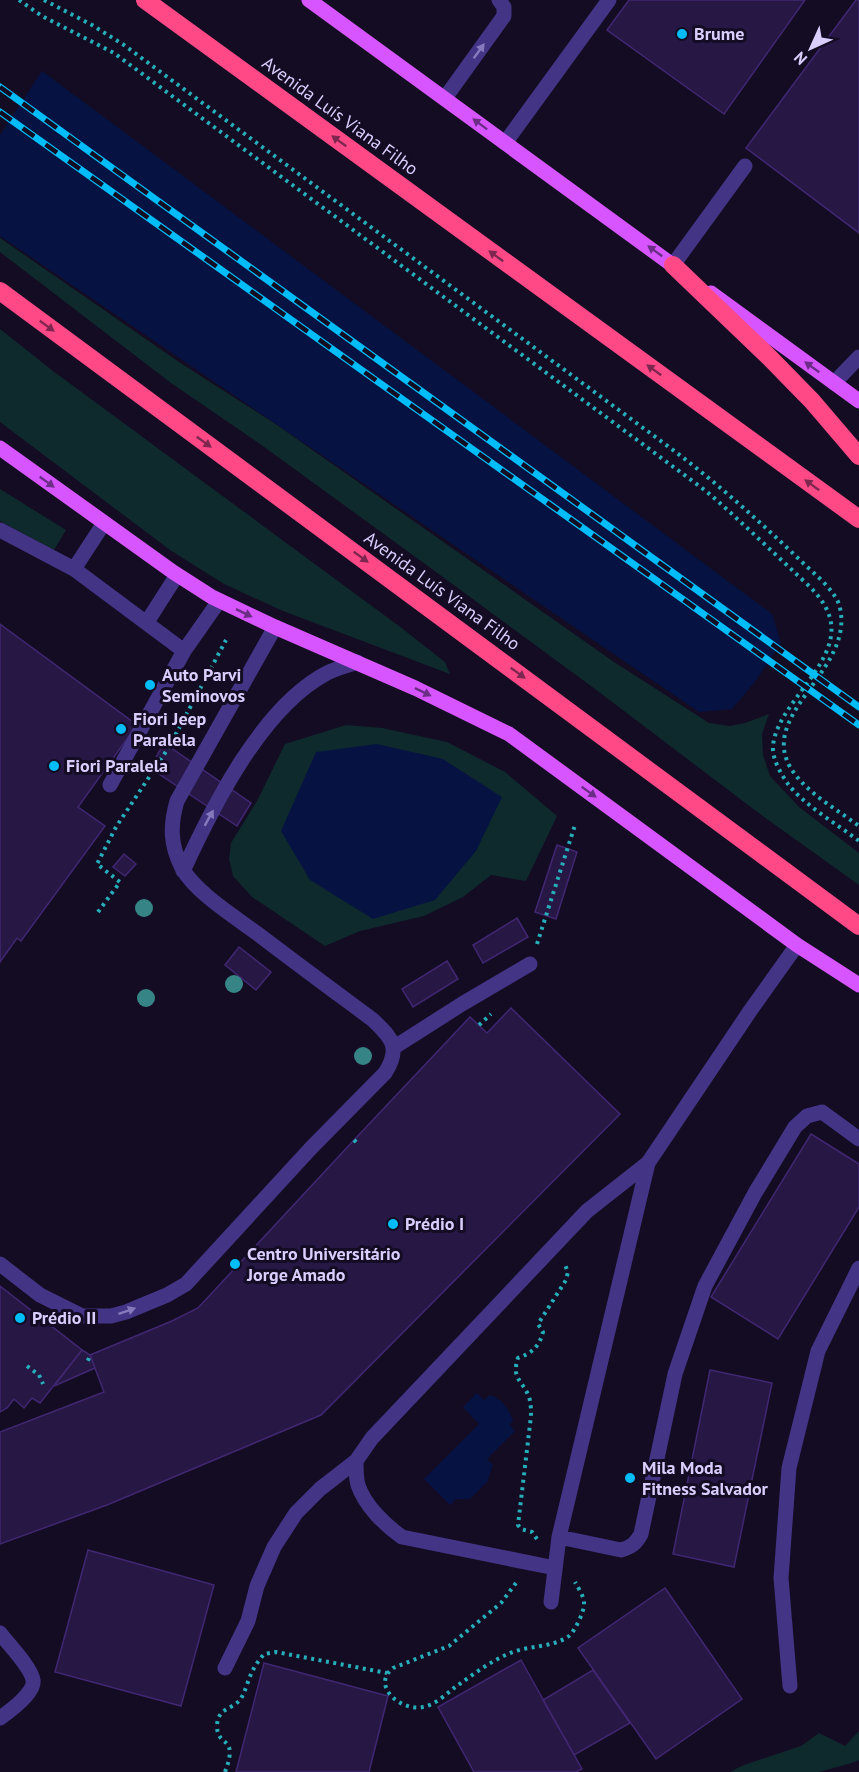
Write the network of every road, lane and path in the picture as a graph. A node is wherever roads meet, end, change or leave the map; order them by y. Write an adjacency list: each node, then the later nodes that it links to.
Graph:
1 (19, 0): 31 (path)
2 (44, 0): 30 (path)
3 (145, 0): 17 (highway, Avenida Luís Viana Filho, one-way to 3)
4 (310, 0): 7 (main road)
5 (499, 0): 7 (street, one-way to 5)
6 (609, 0): 8 (street)
7 (445, 98): 8 (main road, one-way to 7)
8 (505, 143): 10 (main road, one-way to 8)
9 (745, 166): 10 (street)
10 (673, 265): 13 (main road, one-way to 10); 16 (highway)
11 (0, 291): 35 (highway, Avenida Luís Viana Filho, one-way to 35)
12 (859, 357): 13 (street)
13 (834, 383): 14 (main road)
14 (859, 401)
15 (0, 448): 18 (main road, one-way to 18)
16 (859, 456)
17 (859, 519)
18 (104, 523): 20 (street); 21 (main road)
19 (0, 530): 20 (street)
20 (74, 568): 23 (street)
21 (177, 575): 22 (main road); 23 (street)
22 (219, 601): 24 (main road, one-way to 24); 26 (street)
23 (147, 622): 26 (street)
24 (275, 627): 27 (main road); 32 (street)
25 (226, 640): 33 (path)
26 (184, 651): 28 (street)
27 (357, 662): 32 (street, one-way to 27); 36 (main road, one-way to 36)
28 (110, 785)
29 (574, 825): 34 (path)
30 (859, 826)
31 (859, 841)
32 (183, 871): 39 (street)
33 (99, 912)
34 (547, 916)
35 (859, 926)
36 (797, 945): 38 (main road); 41 (street)
37 (530, 964): 39 (street)
38 (859, 985)
39 (393, 1048): 42 (street, one-way to 39)
40 (859, 1139): 47 (street)
41 (648, 1163): 46 (street); 47 (street)
42 (0, 1264)
43 (859, 1268): 53 (street)
44 (27, 1366): 45 (path)
45 (43, 1384)
46 (356, 1461): 48 (street); 51 (street)
47 (558, 1537): 48 (street)
48 (555, 1568): 49 (street)
49 (551, 1602)
50 (0, 1633): 54 (street)
51 (225, 1668)
52 (387, 1673): 55 (path)
53 (790, 1686)
54 (0, 1718)
55 (225, 1772)

